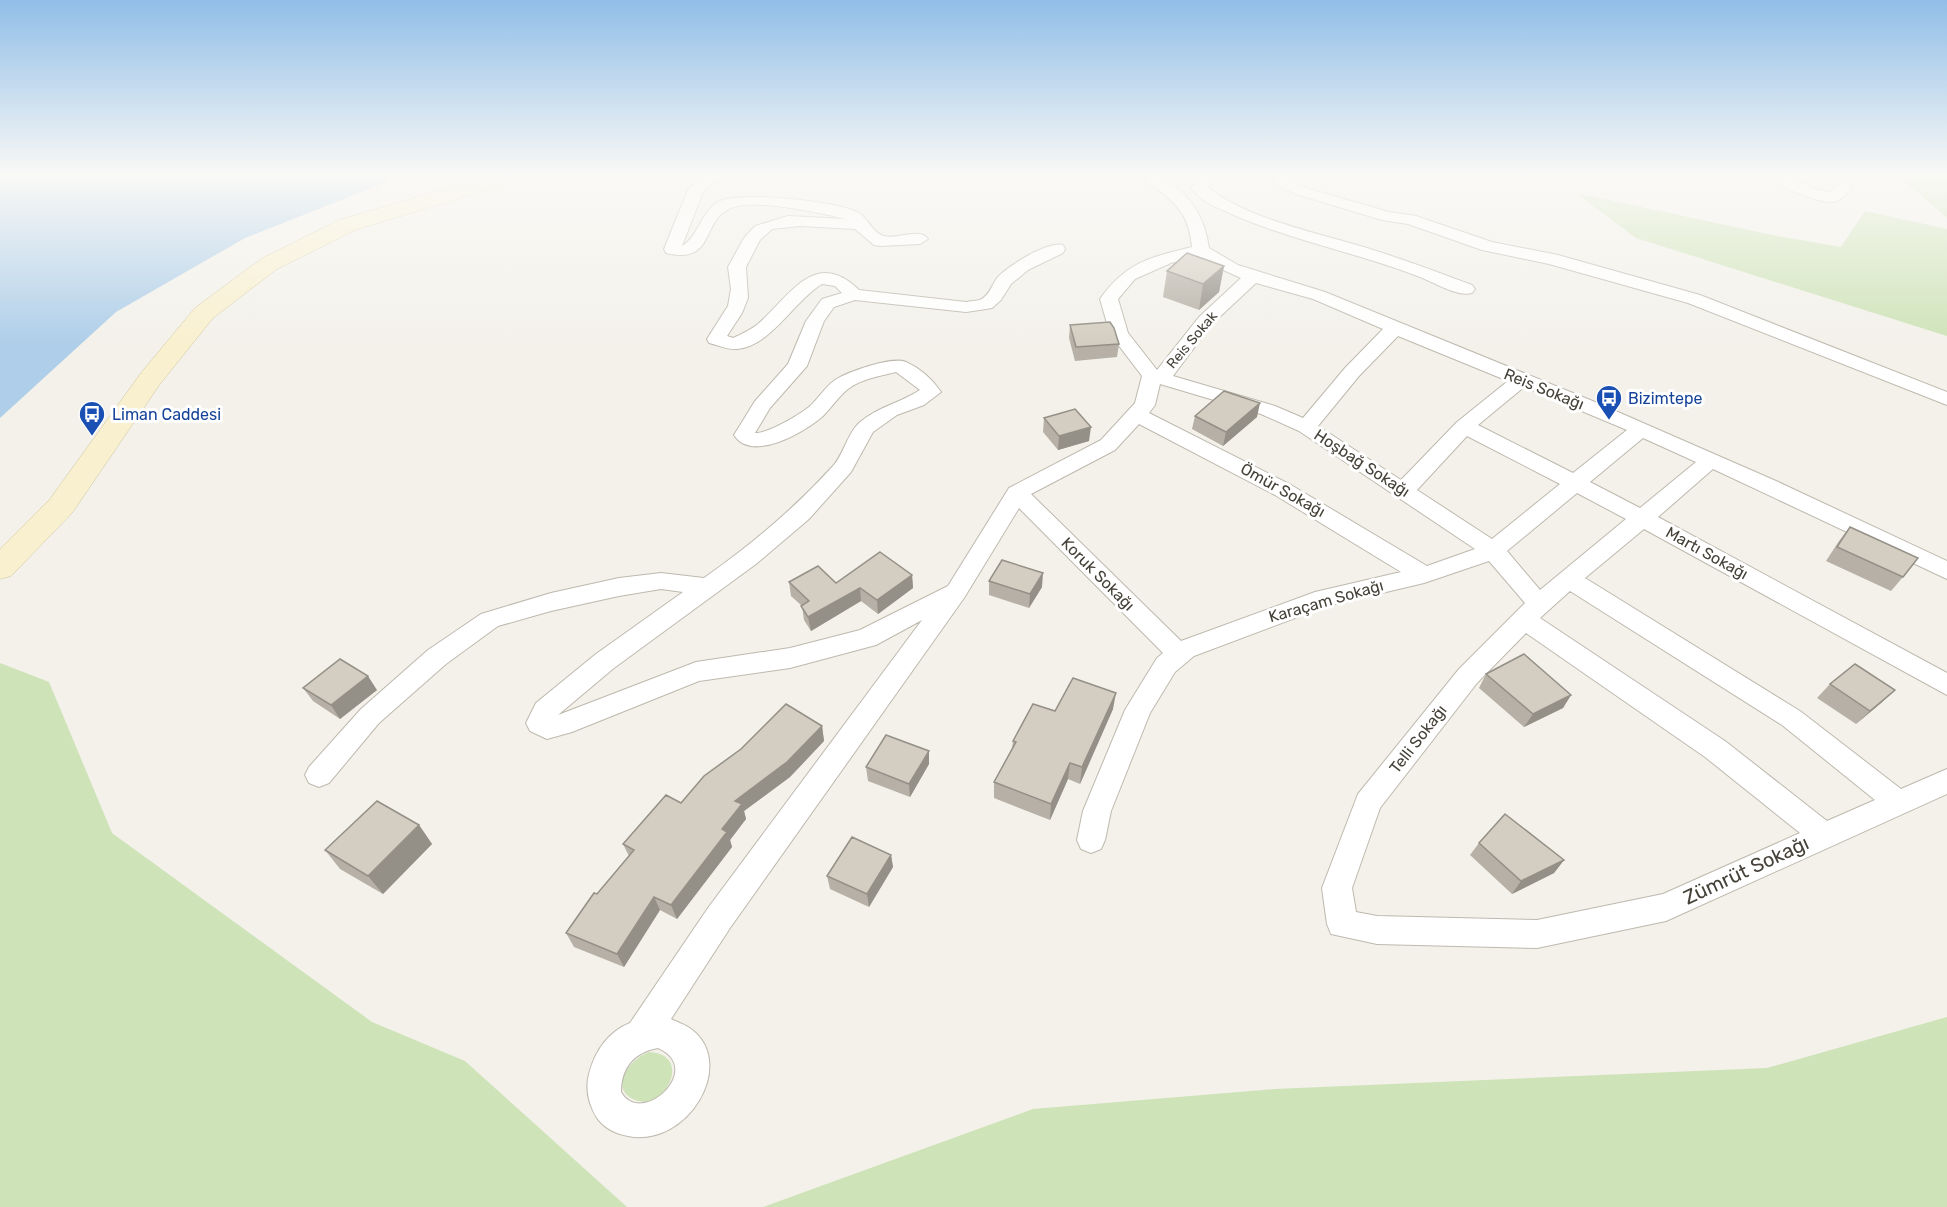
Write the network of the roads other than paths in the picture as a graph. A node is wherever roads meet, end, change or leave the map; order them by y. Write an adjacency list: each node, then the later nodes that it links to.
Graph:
1 (334, 231): 29 (main road)
2 (679, 231): 3 (street)
3 (702, 231)
4 (761, 231): 14 (street)
5 (867, 231): 9 (street)
6 (1198, 231): 11 (street)
7 (1301, 231): 13 (street)
8 (1446, 231): 18 (street)
9 (920, 239)
10 (1057, 249): 14 (street)
11 (1201, 250): 12 (street, Reis Sokağı); 16 (street)
12 (1251, 277): 15 (street, Reis Sokağı); 16 (street, Reis Sokak)
13 (1466, 289)
14 (854, 295): 33 (street)
15 (1394, 329): 17 (street, Reis Sokağı); 21 (street)
16 (1156, 377): 19 (street); 21 (street, Hoşbağ Sokağı)
17 (1521, 380): 20 (street); 22 (street, Reis Sokağı)
18 (1947, 399)
19 (1136, 415): 26 (street); 31 (street, Ömür Sokağı)
20 (1464, 426): 24 (street, Martı Sokağı); 25 (street)
21 (1306, 427): 25 (street, Hoşbağ Sokağı)
22 (1640, 430): 23 (street, Reis Sokağı); 24 (street, Karaçam Sokağı)
23 (1710, 461): 27 (street, Telli Sokağı); 30 (street, Reis Sokağı)
24 (1576, 482): 27 (street, Martı Sokağı); 28 (street, Karaçam Sokağı)
25 (1404, 489): 28 (street, Hoşbağ Sokağı)
26 (1017, 493): 34 (street); 36 (street, Koruk Sokağı)
27 (1644, 519): 32 (street, Telli Sokağı); 37 (street, Martı Sokağı)
28 (1493, 550): 31 (street, Karaçam Sokağı); 35 (street, Hoşbağ Sokağı)
29 (0, 568)
30 (1947, 571)
31 (1424, 575): 36 (street, Karaçam Sokağı)
32 (1569, 579): 35 (street, Telli Sokağı); 40 (street)
33 (707, 587): 34 (street); 38 (street)
34 (956, 592): 44 (street)
35 (1531, 612): 41 (street, Hoşbağ Sokağı); 43 (street, Telli Sokağı)
36 (1179, 654): 42 (street, Karaçam Sokağı)
37 (1947, 685)
38 (319, 775)
39 (1947, 781): 40 (street, Zümrüt Sokağı)
40 (1898, 802): 41 (street, Zümrüt Sokağı)
41 (1823, 835): 43 (street, Zümrüt Sokağı)
42 (1090, 840)
43 (1537, 934)
44 (642, 1034)

